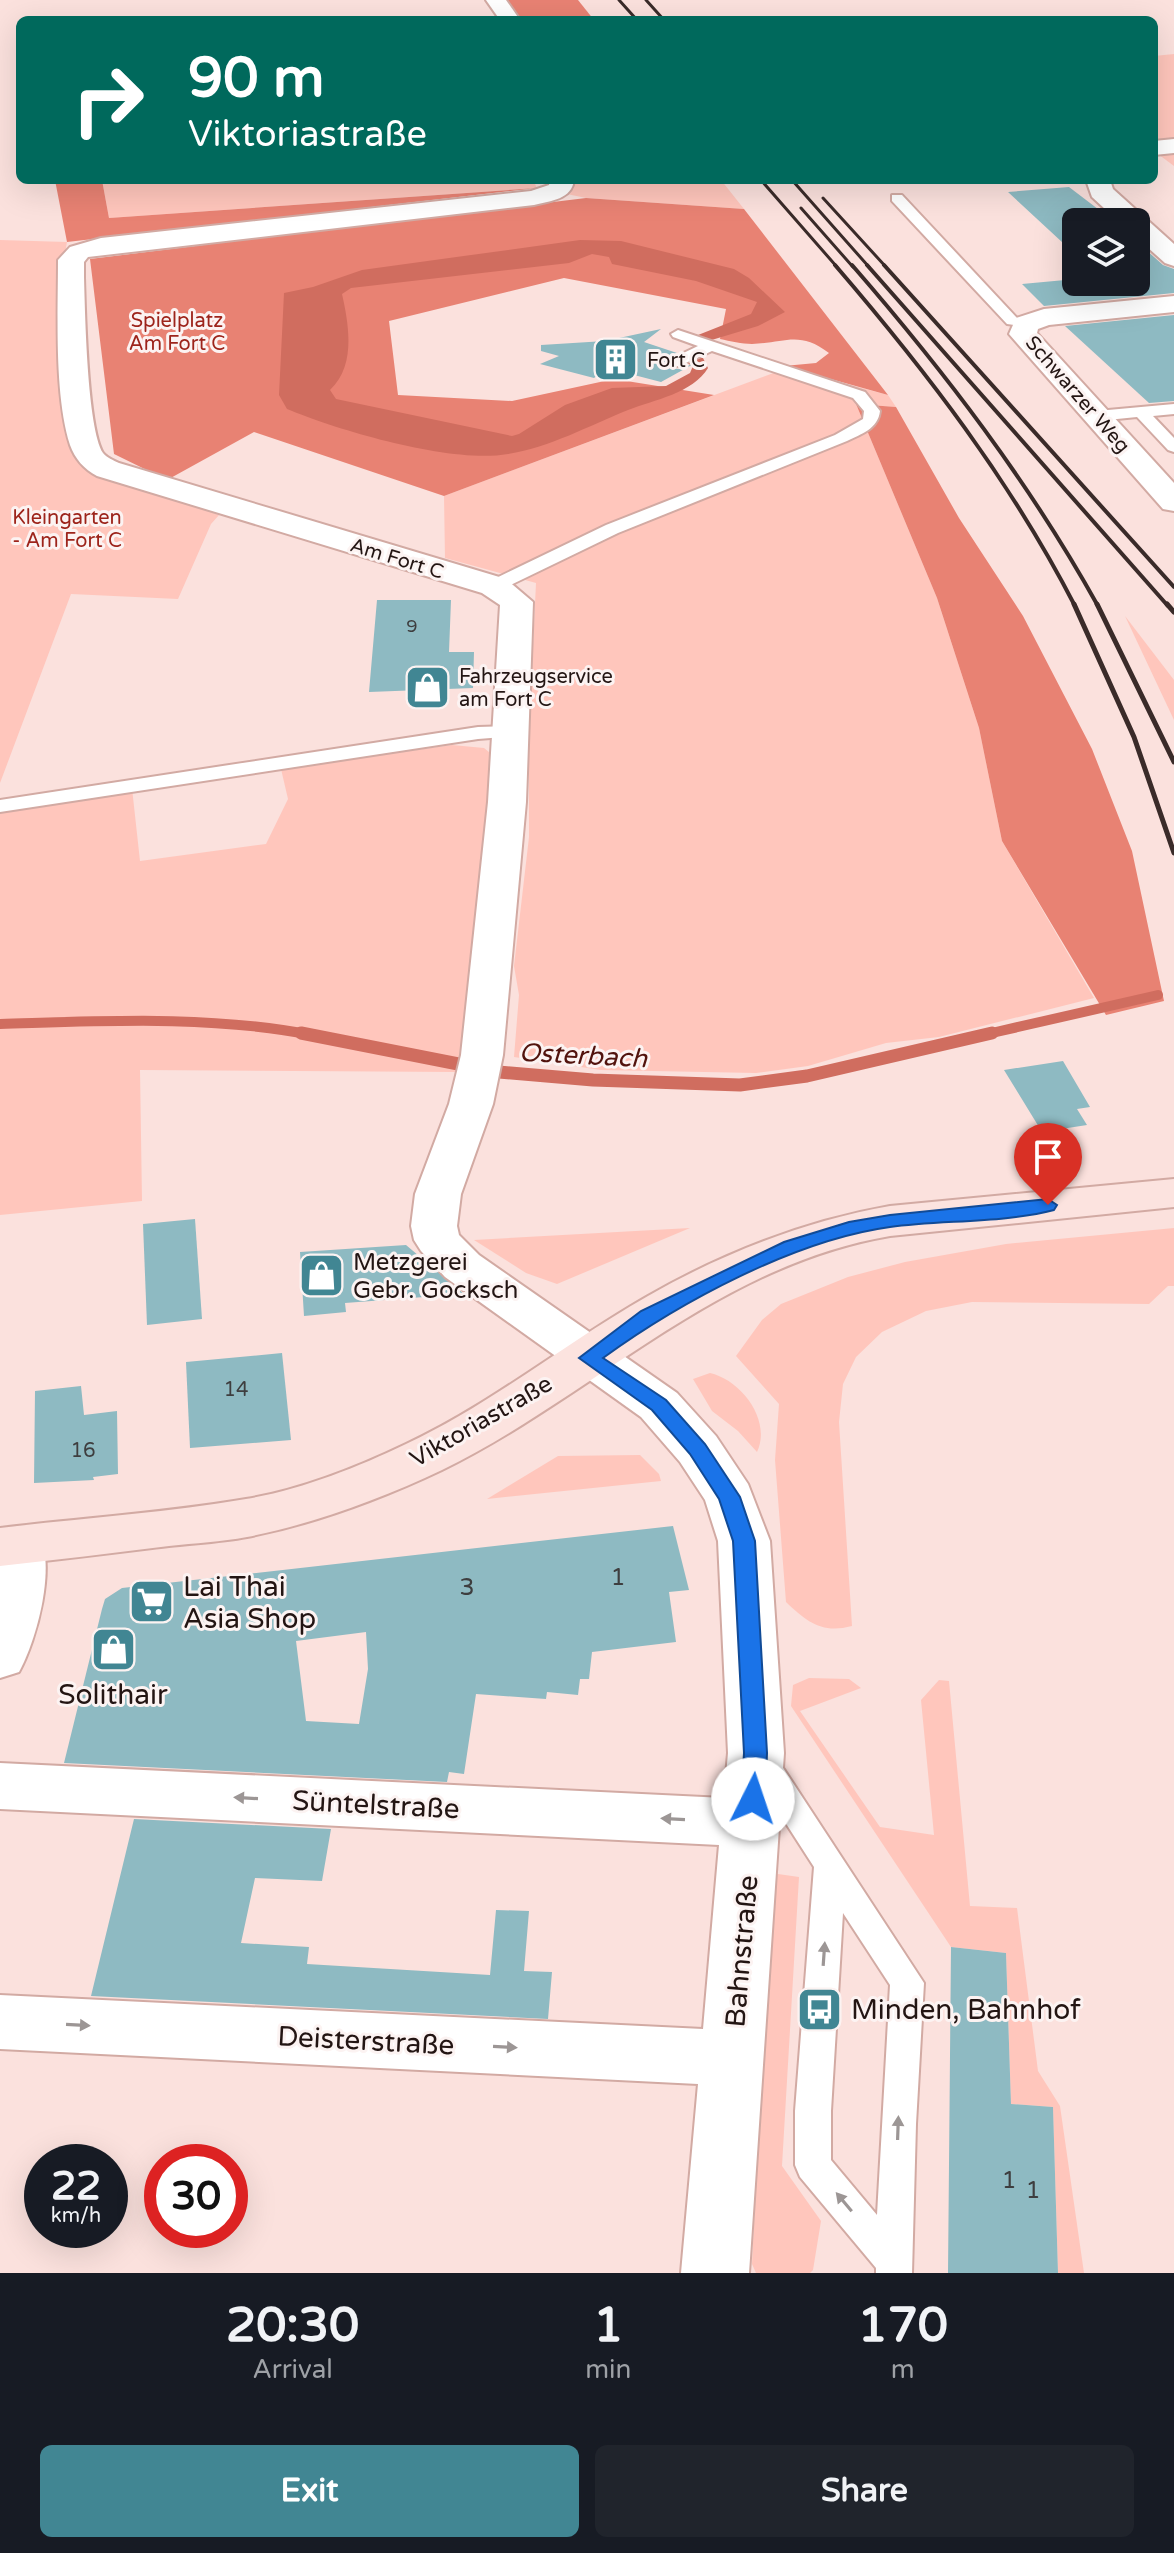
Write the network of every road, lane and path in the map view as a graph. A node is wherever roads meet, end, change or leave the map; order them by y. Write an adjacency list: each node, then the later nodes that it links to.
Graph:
1 (562, 184): 17 (street, Am Fort C)
2 (1099, 184): 4 (street)
3 (897, 198): 8 (lane)
4 (1119, 208)
5 (1150, 236): 6 (street)
6 (1174, 258)
7 (1174, 304): 8 (street, Schwarzer Weg)
8 (1026, 324): 14 (street, Schwarzer Weg)
9 (678, 334): 10 (lane)
10 (702, 348): 11 (lane); 17 (lane)
11 (674, 363)
12 (1174, 409): 13 (lane)
13 (1141, 412): 14 (lane); 15 (lane)
14 (1097, 416): 16 (street, Schwarzer Weg)
15 (1174, 447)
16 (1174, 502)
17 (494, 586): 18 (street)
18 (511, 732): 19 (lane); 21 (street)
19 (0, 806)
20 (1174, 1193): 21 (main road, Viktoriastraße)
21 (589, 1358): 22 (main road, Viktoriastraße); 24 (street, Bahnstraße)
22 (9, 1546): 23 (street)
23 (0, 1657)
24 (756, 1753): 26 (street, Bahnstraße); 27 (lane)
25 (0, 1786): 26 (street, Süntelstraße, one-way to 25)
26 (751, 1823): 29 (street, Bahnstraße)
27 (830, 1863): 30 (lane, one-way to 27); 30 (lane, one-way to 27)
28 (0, 2022): 29 (street, Deisterstraße, one-way to 29)
29 (732, 2058): 31 (street, Bahnstraße)
30 (894, 2268)
31 (715, 2273)

